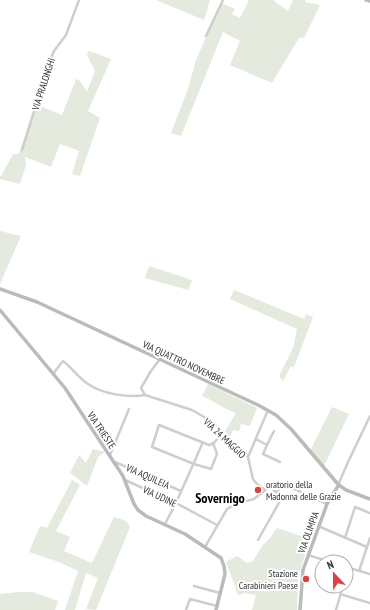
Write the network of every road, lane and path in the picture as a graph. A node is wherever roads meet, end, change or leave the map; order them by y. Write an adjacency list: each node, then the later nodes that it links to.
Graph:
1 (79, 0): 6 (street, VIA PRALONGHI)
2 (223, 0): 5 (street)
3 (366, 0): 4 (street)
4 (370, 1)
5 (206, 36)
6 (22, 150)
7 (0, 289): 9 (street, VIA QUATTRO NOVEMBRE)
8 (0, 310): 10 (street, VIA TRIESTE)
9 (160, 359): 11 (street); 13 (street, VIA QUATTRO NOVEMBRE)
10 (53, 374): 11 (street, VIA 24 MAGGIO); 21 (street, VIA TRIESTE)
11 (145, 395): 16 (street, VIA 24 MAGGIO)
12 (129, 409): 21 (street)
13 (268, 410): 17 (street); 27 (street, VIA QUATTRO NOVEMBRE)
14 (370, 416): 27 (street, VIA OLIMPIA)
15 (274, 431): 20 (street)
16 (222, 433): 19 (street); 22 (street, VIA 24 MAGGIO)
17 (256, 439): 20 (street); 22 (street)
18 (203, 442): 19 (street); 25 (street); 25 (street)
19 (213, 443): 25 (street)
20 (267, 445): 24 (street)
21 (110, 455): 23 (street, VIA TRIESTE)
22 (248, 457): 30 (street, VIA 24 MAGGIO)
23 (114, 462): 26 (street, VIA TRIESTE); 31 (street, VIA AQUILEIA)
24 (280, 462)
25 (194, 464): 31 (street)
26 (125, 480): 34 (street, VIA UDINE); 37 (street, VIA TRIESTE)
27 (338, 484): 33 (street, VIA QUATTRO NOVEMBRE); 35 (street, VIA OLIMPIA)
28 (279, 486): 29 (street); 32 (street); 35 (street)
29 (271, 487): 30 (street); 32 (street)
30 (265, 490): 38 (street)
31 (182, 491): 34 (street)
32 (278, 493): 42 (street)
33 (370, 499)
34 (176, 503): 37 (street); 38 (street, VIA UDINE)
35 (327, 504): 39 (street, VIA OLIMPIA)
36 (370, 513): 40 (street)
37 (165, 524): 43 (street, VIA TRIESTE)
38 (217, 525): 43 (street)
39 (318, 526): 40 (street); 45 (street, VIA OLIMPIA)
40 (345, 538): 44 (street)
41 (370, 538): 44 (street)
42 (258, 540)
43 (205, 547): 51 (street, VIA TRIESTE)
44 (367, 547): 48 (street)
45 (308, 555): 46 (street); 56 (street, VIA OLIMPIA)
46 (314, 557)
47 (354, 569): 48 (street)
48 (359, 571): 49 (street)
49 (370, 574)
50 (194, 586): 51 (street)
51 (220, 593): 54 (street)
52 (340, 594): 53 (street); 57 (street)
53 (370, 603)
54 (217, 608): 55 (street)
55 (186, 610)
56 (300, 610)
57 (336, 610)

